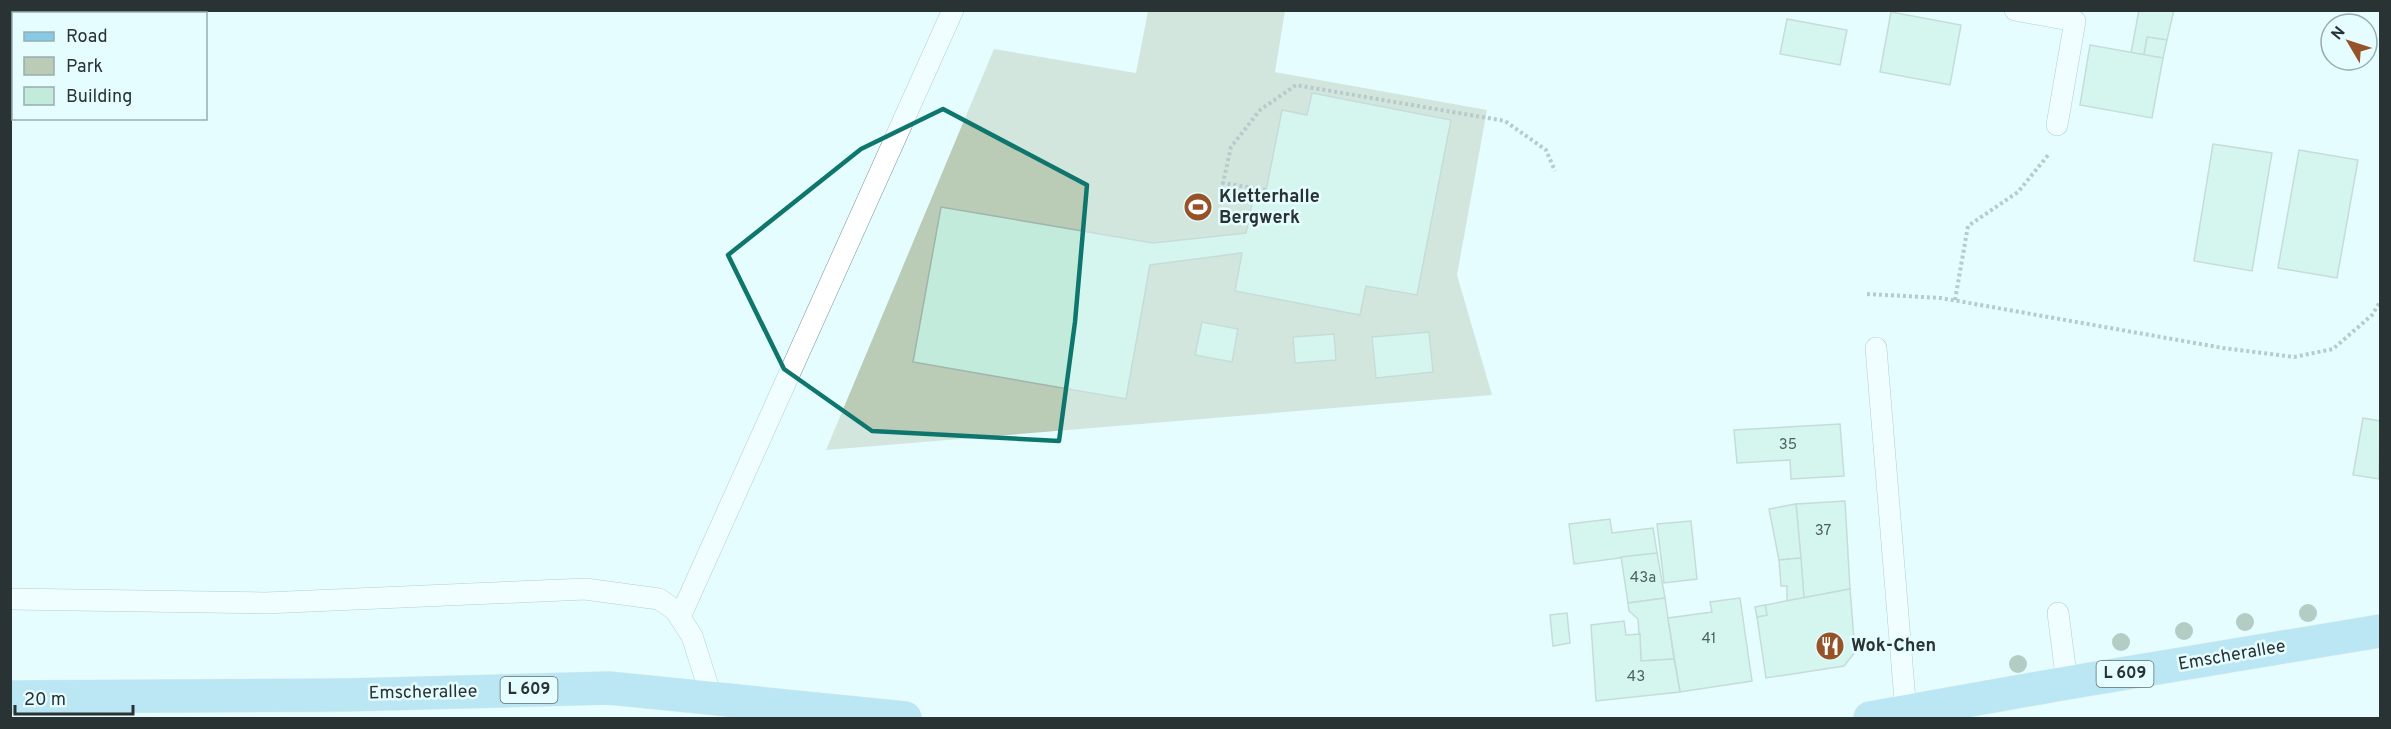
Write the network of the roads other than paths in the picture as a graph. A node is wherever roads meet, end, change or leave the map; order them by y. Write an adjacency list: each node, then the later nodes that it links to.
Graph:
1 (953, 10): 7 (lane)
2 (2014, 10): 3 (lane)
3 (2057, 125)
4 (1876, 348): 12 (lane)
5 (10, 600): 7 (lane)
6 (2058, 613): 9 (lane)
7 (680, 617): 11 (lane)
8 (2380, 631): 9 (main road, Emscherallee / L 609)
9 (2067, 683): 12 (main road, Emscherallee / L 609)
10 (10, 697): 11 (main road, Emscherallee / L 609)
11 (712, 699): 13 (main road, Emscherallee / L 609)
12 (1906, 713): 14 (main road, Emscherallee / L 609)
13 (905, 718)
14 (1870, 718)

